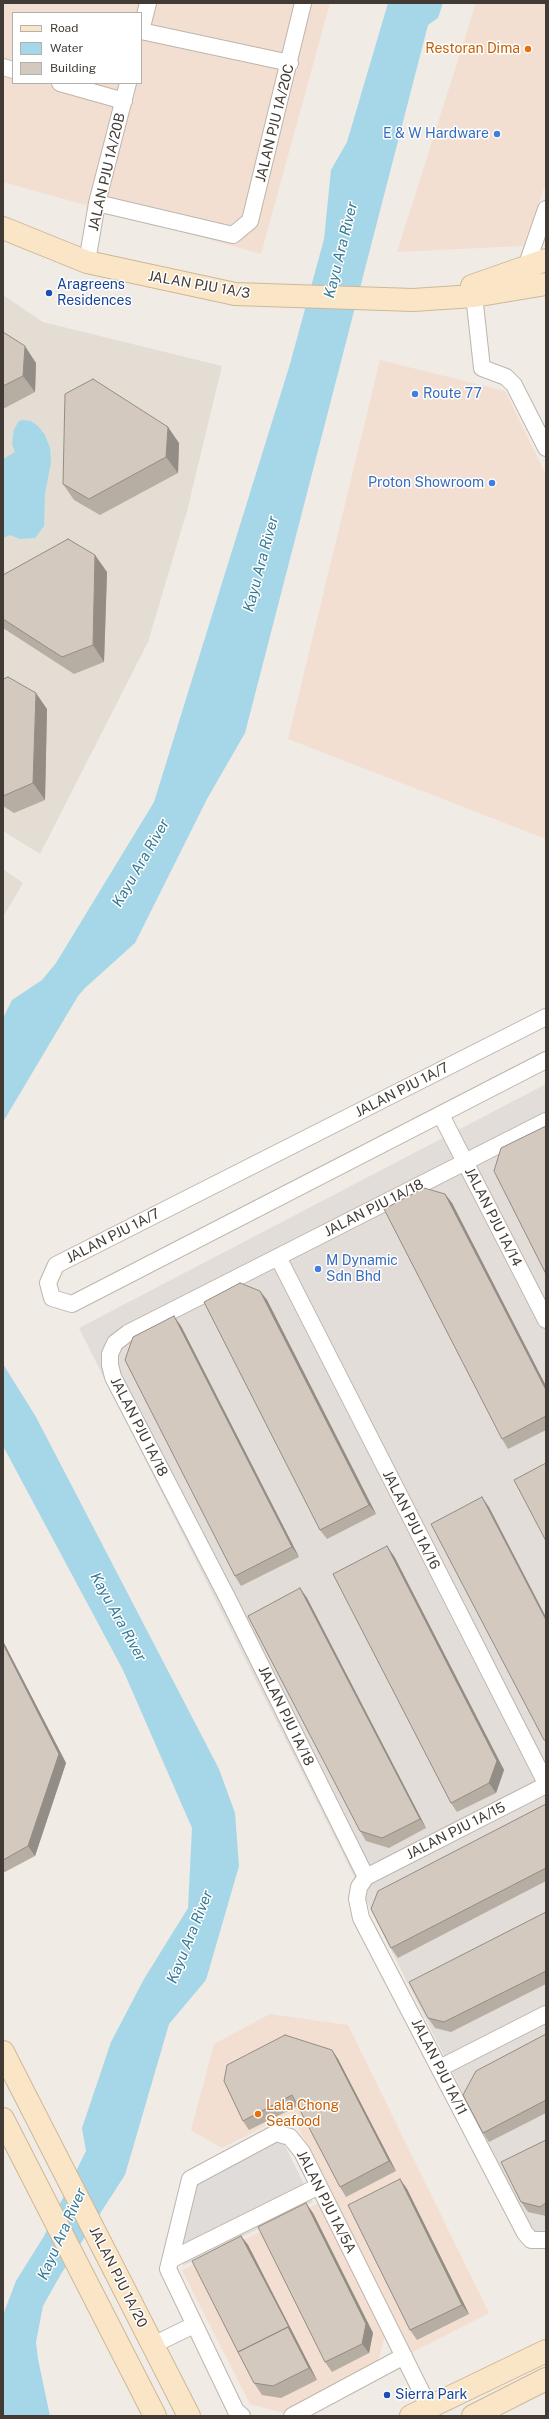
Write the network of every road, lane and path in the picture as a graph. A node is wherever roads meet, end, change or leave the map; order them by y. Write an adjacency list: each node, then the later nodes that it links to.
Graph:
1 (148, 3): 3 (street)
2 (303, 3): 5 (street, JALAN PJU 1A/20C)
3 (142, 27)
4 (142, 31): 5 (street)
5 (290, 63): 9 (street, JALAN PJU 1A/20C)
6 (64, 84): 8 (street)
7 (128, 84): 8 (street, JALAN PJU 1A/20B)
8 (124, 101): 9 (street, JALAN PJU 1A/20B)
9 (97, 203): 13 (street, JALAN PJU 1A/20B)
10 (546, 209): 14 (street)
11 (3, 228): 13 (street, JALAN PJU 1A/3)
12 (546, 260): 14 (street)
13 (86, 262): 16 (street, JALAN PJU 1A/3)
14 (526, 267): 16 (street)
15 (546, 284): 16 (street, JALAN PJU 1A/3)
16 (474, 291): 17 (street)
17 (546, 448)
18 (546, 1017): 20 (street, JALAN PJU 1A/7)
19 (546, 1060): 20 (street, JALAN PJU 1A/7)
20 (441, 1115): 22 (street, JALAN PJU 1A/14)
21 (546, 1121): 22 (street, JALAN PJU 1A/18)
22 (464, 1162): 23 (street, JALAN PJU 1A/18); 24 (street, JALAN PJU 1A/14)
23 (278, 1257): 25 (street, JALAN PJU 1A/16); 26 (street, JALAN PJU 1A/18)
24 (546, 1320)
25 (546, 1784): 26 (street, JALAN PJU 1A/15)
26 (366, 1878): 29 (street, JALAN PJU 1A/11)
27 (546, 2014): 29 (street)
28 (3, 2052): 35 (street, JALAN PJU 1A/20)
29 (440, 2068): 32 (street, JALAN PJU 1A/11)
30 (3, 2119): 40 (street)
31 (319, 2186): 33 (street); 33 (street, JALAN PJU 1A/5A); 37 (street, JALAN PJU 1A/5A)
32 (546, 2240)
33 (170, 2260): 34 (street, JALAN PJU 1A/5A)
34 (194, 2325): 35 (street); 42 (street, JALAN PJU 1A/5A)
35 (153, 2346): 41 (street, JALAN PJU 1A/20)
36 (546, 2351): 39 (street)
37 (404, 2356): 39 (street); 43 (street)
38 (546, 2379): 44 (street)
39 (420, 2411)
40 (156, 2416)
41 (189, 2416)
42 (242, 2416)
43 (292, 2416)
44 (473, 2416)

